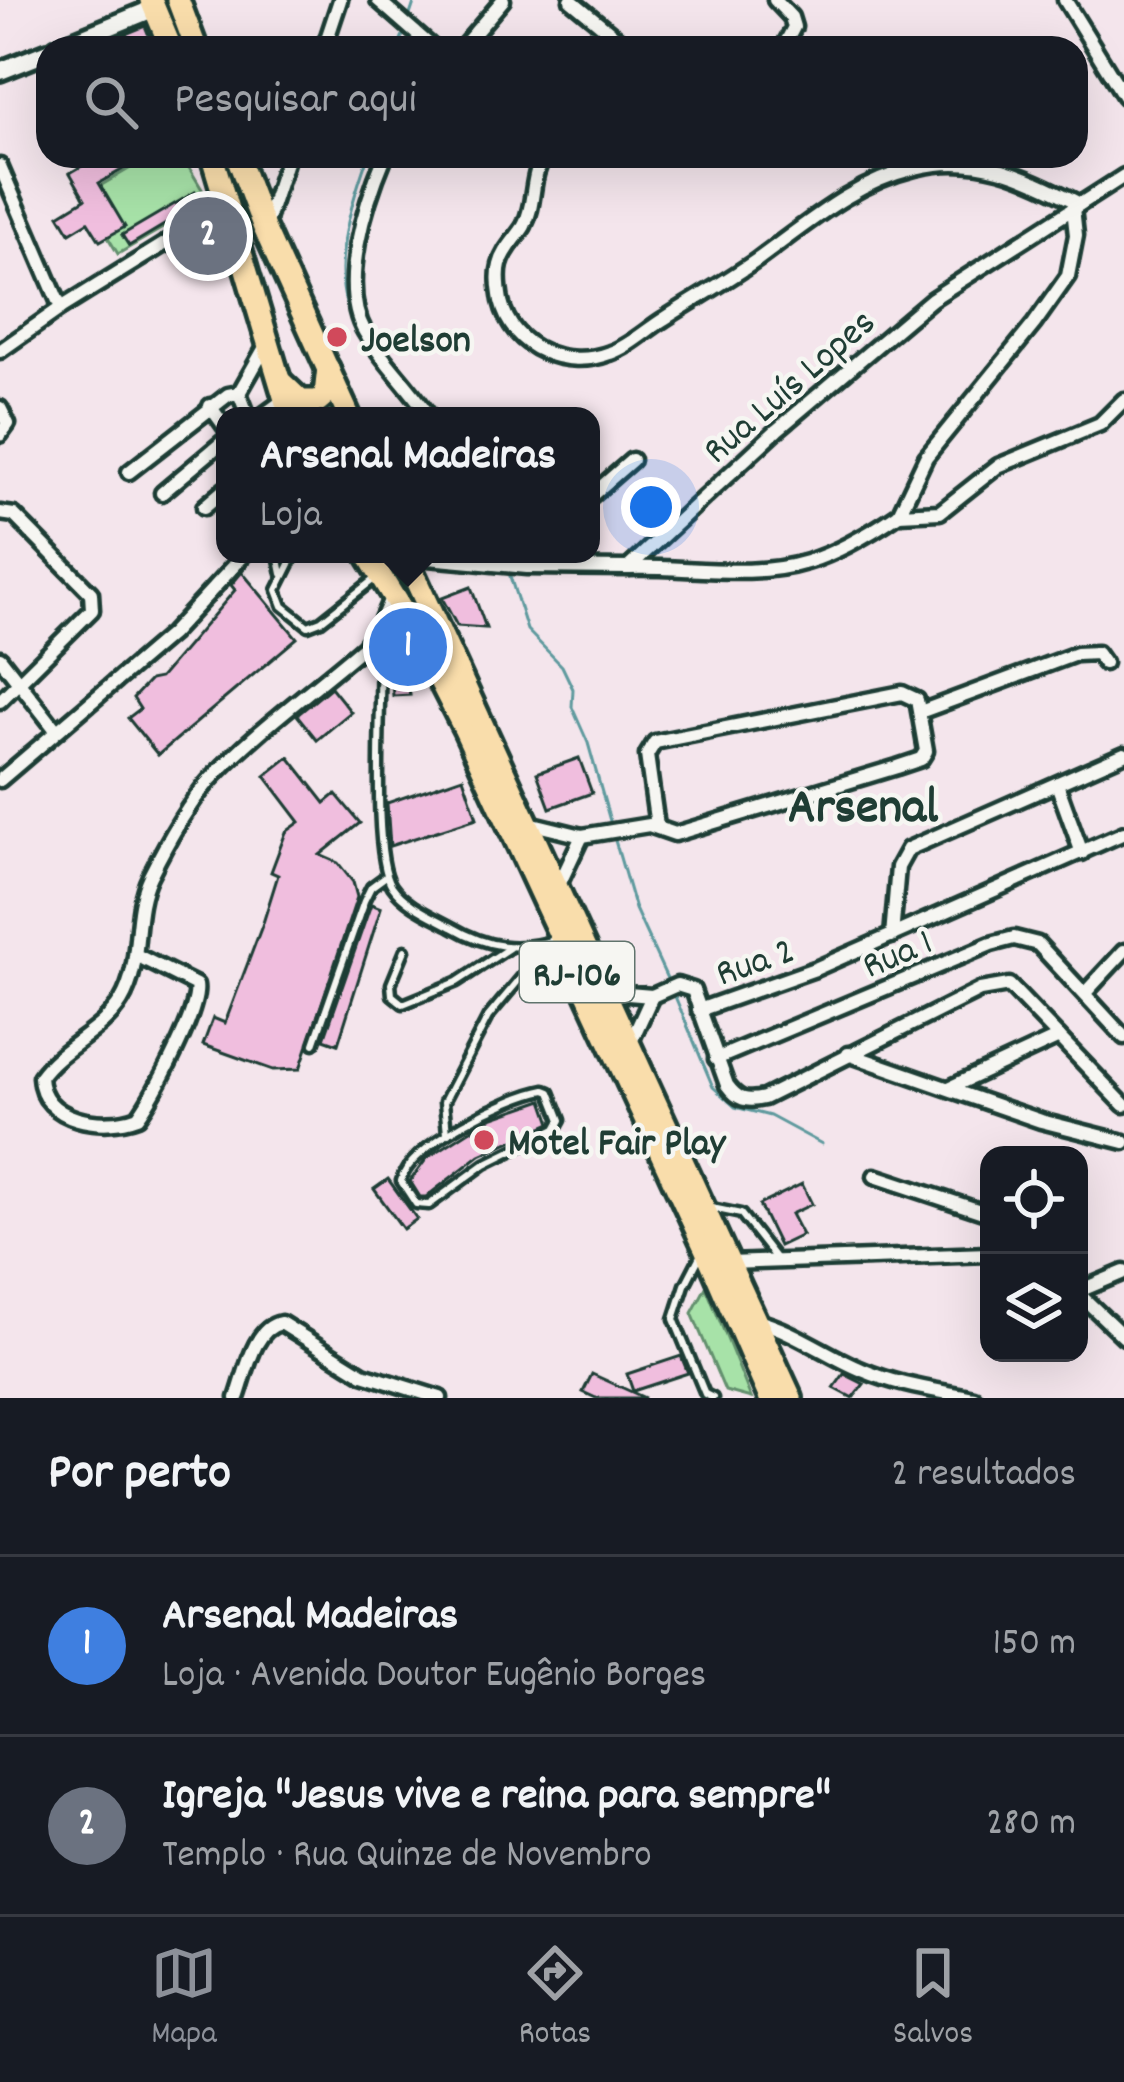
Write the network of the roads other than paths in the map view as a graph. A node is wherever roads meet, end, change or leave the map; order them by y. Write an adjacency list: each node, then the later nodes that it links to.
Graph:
1 (178, 0): 11 (highway)
2 (340, 0): 12 (street)
3 (378, 0): 13 (street)
4 (503, 0): 14 (street)
5 (571, 0): 15 (street)
6 (775, 0): 16 (street)
7 (1065, 0): 17 (street)
8 (153, 4): 9 (street); 10 (highway)
9 (83, 36)
10 (166, 36)
11 (192, 36)
12 (328, 36)
13 (419, 36)
14 (472, 36)
15 (614, 36)
16 (790, 36)
17 (1087, 36)
18 (1088, 37): 21 (street)
19 (36, 57): 20 (street)
20 (0, 71)
21 (1124, 96)
22 (0, 166): 31 (street)
23 (216, 168): 32 (highway)
24 (242, 168): 34 (highway)
25 (284, 168): 34 (street)
26 (381, 168): 45 (street)
27 (537, 168): 28 (street)
28 (924, 168)
29 (1001, 168): 33 (street)
30 (1124, 176): 33 (street, Rua Luís Lopes)
31 (6, 195): 35 (street)
32 (229, 204): 35 (street); 36 (highway)
33 (1077, 206): 57 (street); 64 (street, Rua Luís Lopes)
34 (264, 228): 38 (highway)
35 (61, 308): 37 (street)
36 (268, 342): 39 (street); 40 (highway)
37 (0, 351)
38 (328, 368): 40 (highway); 44 (highway)
39 (239, 392): 42 (street); 43 (street)
40 (284, 399)
41 (1124, 400): 57 (street)
42 (210, 406): 47 (street); 51 (street)
43 (245, 407)
44 (345, 407)
45 (422, 407)
46 (0, 408): 48 (street)
47 (216, 414)
48 (0, 435)
49 (216, 447): 53 (street)
50 (632, 460): 52 (street)
51 (129, 472)
52 (600, 488)
53 (161, 493)
54 (216, 496): 55 (street)
55 (203, 507)
56 (0, 513): 71 (street)
57 (899, 514): 64 (street)
58 (236, 563): 74 (street)
59 (280, 563): 65 (lane)
60 (290, 563): 65 (lane)
61 (373, 563): 66 (highway, RJ-106)
62 (409, 563): 78 (highway, RJ-106)
63 (544, 563): 64 (street)
64 (628, 568)
65 (282, 575): 66 (lane)
66 (380, 575): 67 (highway, RJ-106)
67 (393, 596): 68 (street); 86 (highway, RJ-106)
68 (379, 626): 83 (lane); 89 (street)
69 (0, 658): 71 (street)
70 (1104, 664): 73 (street)
71 (20, 684): 72 (street); 74 (street)
72 (0, 700)
73 (920, 712): 79 (street); 79 (street)
74 (56, 730): 76 (street)
75 (1124, 754): 77 (street)
76 (0, 780)
77 (1057, 784): 82 (street); 85 (street)
78 (525, 822): 81 (street); 84 (highway, RJ-106)
79 (657, 826): 81 (street)
80 (1124, 833): 82 (street, Rua 1)
81 (582, 836): 84 (street)
82 (1082, 853): 85 (street, Rua 1)
83 (386, 876): 87 (lane); 97 (lane)
84 (556, 892): 92 (highway, RJ-106)
85 (892, 936): 94 (street, Rua 2)
86 (564, 945): 87 (lane); 103 (lane); 108 (highway, RJ-106)
87 (509, 948): 88 (lane)
88 (405, 950)
89 (136, 955): 89 (street)
90 (1121, 959): 93 (street)
91 (665, 990): 92 (street); 94 (street); 98 (street)
92 (604, 992): 98 (highway, RJ-106)
93 (1085, 993): 96 (street, Rua 1); 100 (street, Rua 1)
94 (699, 1010): 100 (street, Rua 2)
95 (1059, 1037): 99 (street, Rua 2); 101 (street); 102 (street)
96 (1124, 1037)
97 (314, 1044)
98 (629, 1046): 106 (highway, RJ-106)
99 (848, 1054): 100 (street, Rua 2); 101 (street)
100 (716, 1059)
101 (948, 1088): 104 (street)
102 (1124, 1105)
103 (447, 1132): 103 (lane)
104 (1124, 1142)
105 (875, 1176): 107 (street)
106 (702, 1207): 110 (lane); 111 (highway, RJ-106)
107 (980, 1211)
108 (705, 1248): 119 (lane); 120 (highway, RJ-106)
109 (980, 1254): 110 (street)
110 (777, 1261): 111 (street)
111 (729, 1263): 115 (highway, RJ-106)
112 (1124, 1272): 113 (street)
113 (1088, 1288)
114 (1088, 1301): 116 (street)
115 (757, 1321): 121 (highway, RJ-106); 122 (street)
116 (1124, 1337)
117 (237, 1398): 118 (street)
118 (440, 1398)
119 (712, 1398)
120 (770, 1398)
121 (791, 1398)
122 (974, 1398)

